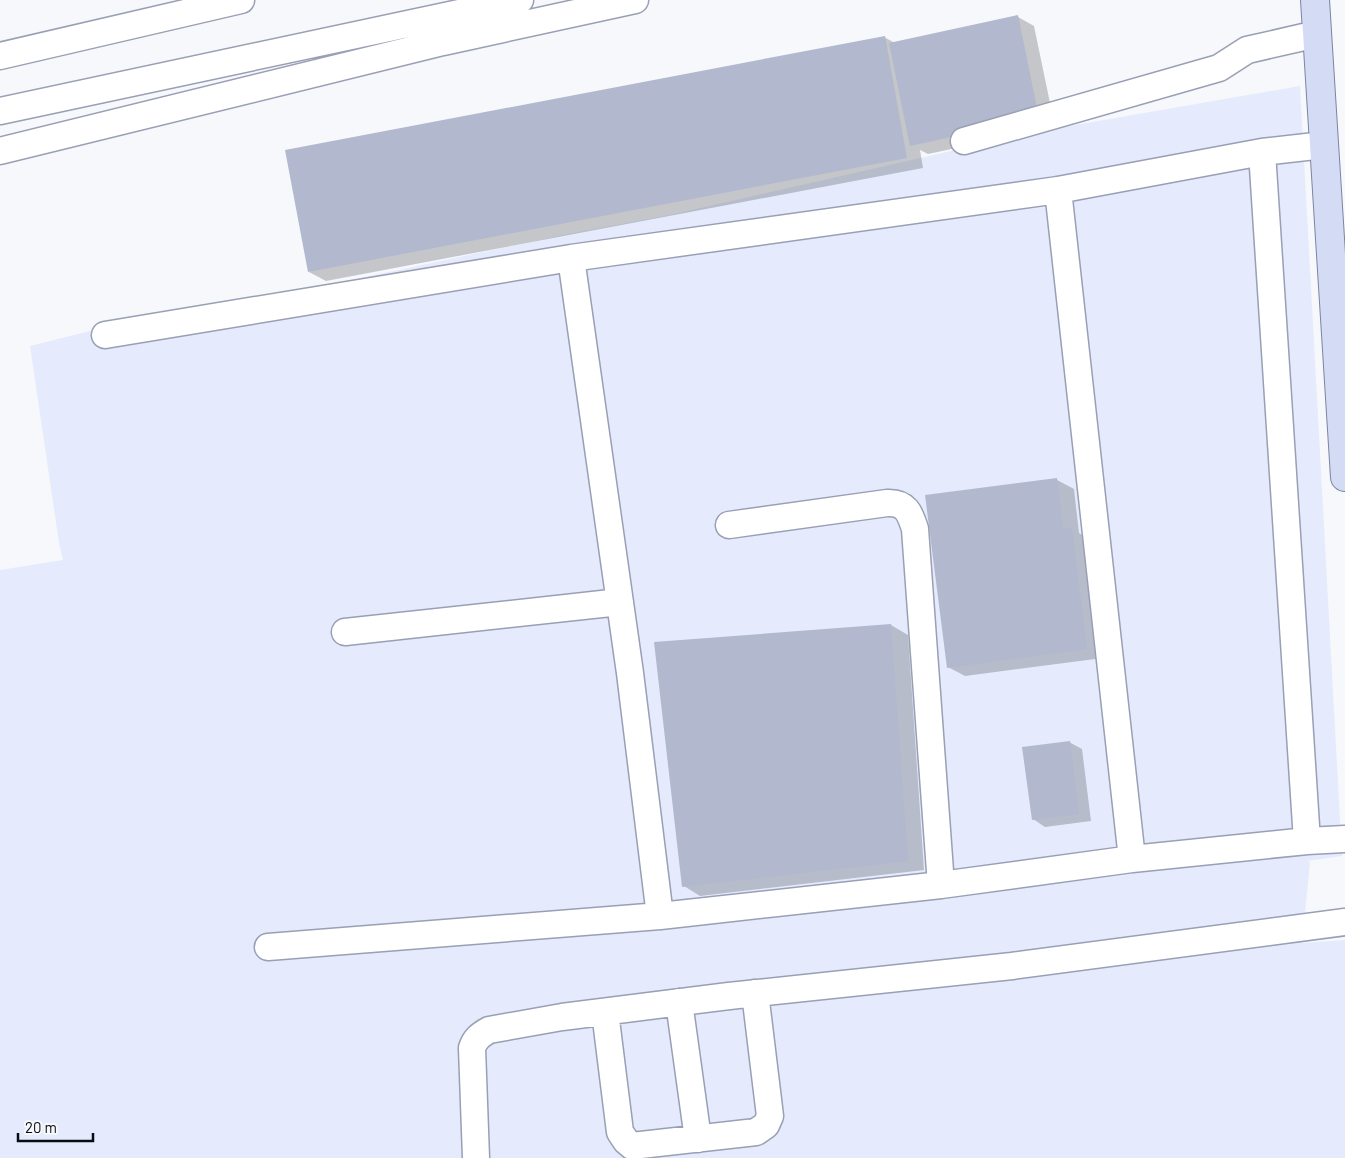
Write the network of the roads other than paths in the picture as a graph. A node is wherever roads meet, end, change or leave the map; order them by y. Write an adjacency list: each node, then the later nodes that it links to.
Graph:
1 (241, 0): 6 (street)
2 (520, 0): 7 (street)
3 (635, 0): 10 (street)
4 (1315, 0): 5 (main road)
5 (1317, 34): 8 (street); 9 (main road)
6 (0, 56)
7 (0, 111)
8 (964, 141)
9 (1324, 145): 11 (street); 15 (main road)
10 (0, 151)
11 (1262, 152): 12 (street); 20 (street)
12 (1058, 190): 13 (street); 21 (street)
13 (571, 258): 14 (street); 17 (street)
14 (105, 335)
15 (1345, 477)
16 (729, 525): 22 (street)
17 (620, 602): 18 (street); 23 (street)
18 (345, 632)
19 (1345, 839): 20 (street)
20 (1307, 842): 21 (street)
21 (1132, 859): 22 (street)
22 (941, 885): 23 (street)
23 (660, 916): 25 (street)
24 (1345, 922): 26 (street)
25 (268, 948)
26 (754, 993): 27 (street); 29 (street)
27 (679, 1002): 28 (street); 29 (street)
28 (605, 1012): 29 (street); 30 (street)
29 (698, 1139)
30 (476, 1158)

